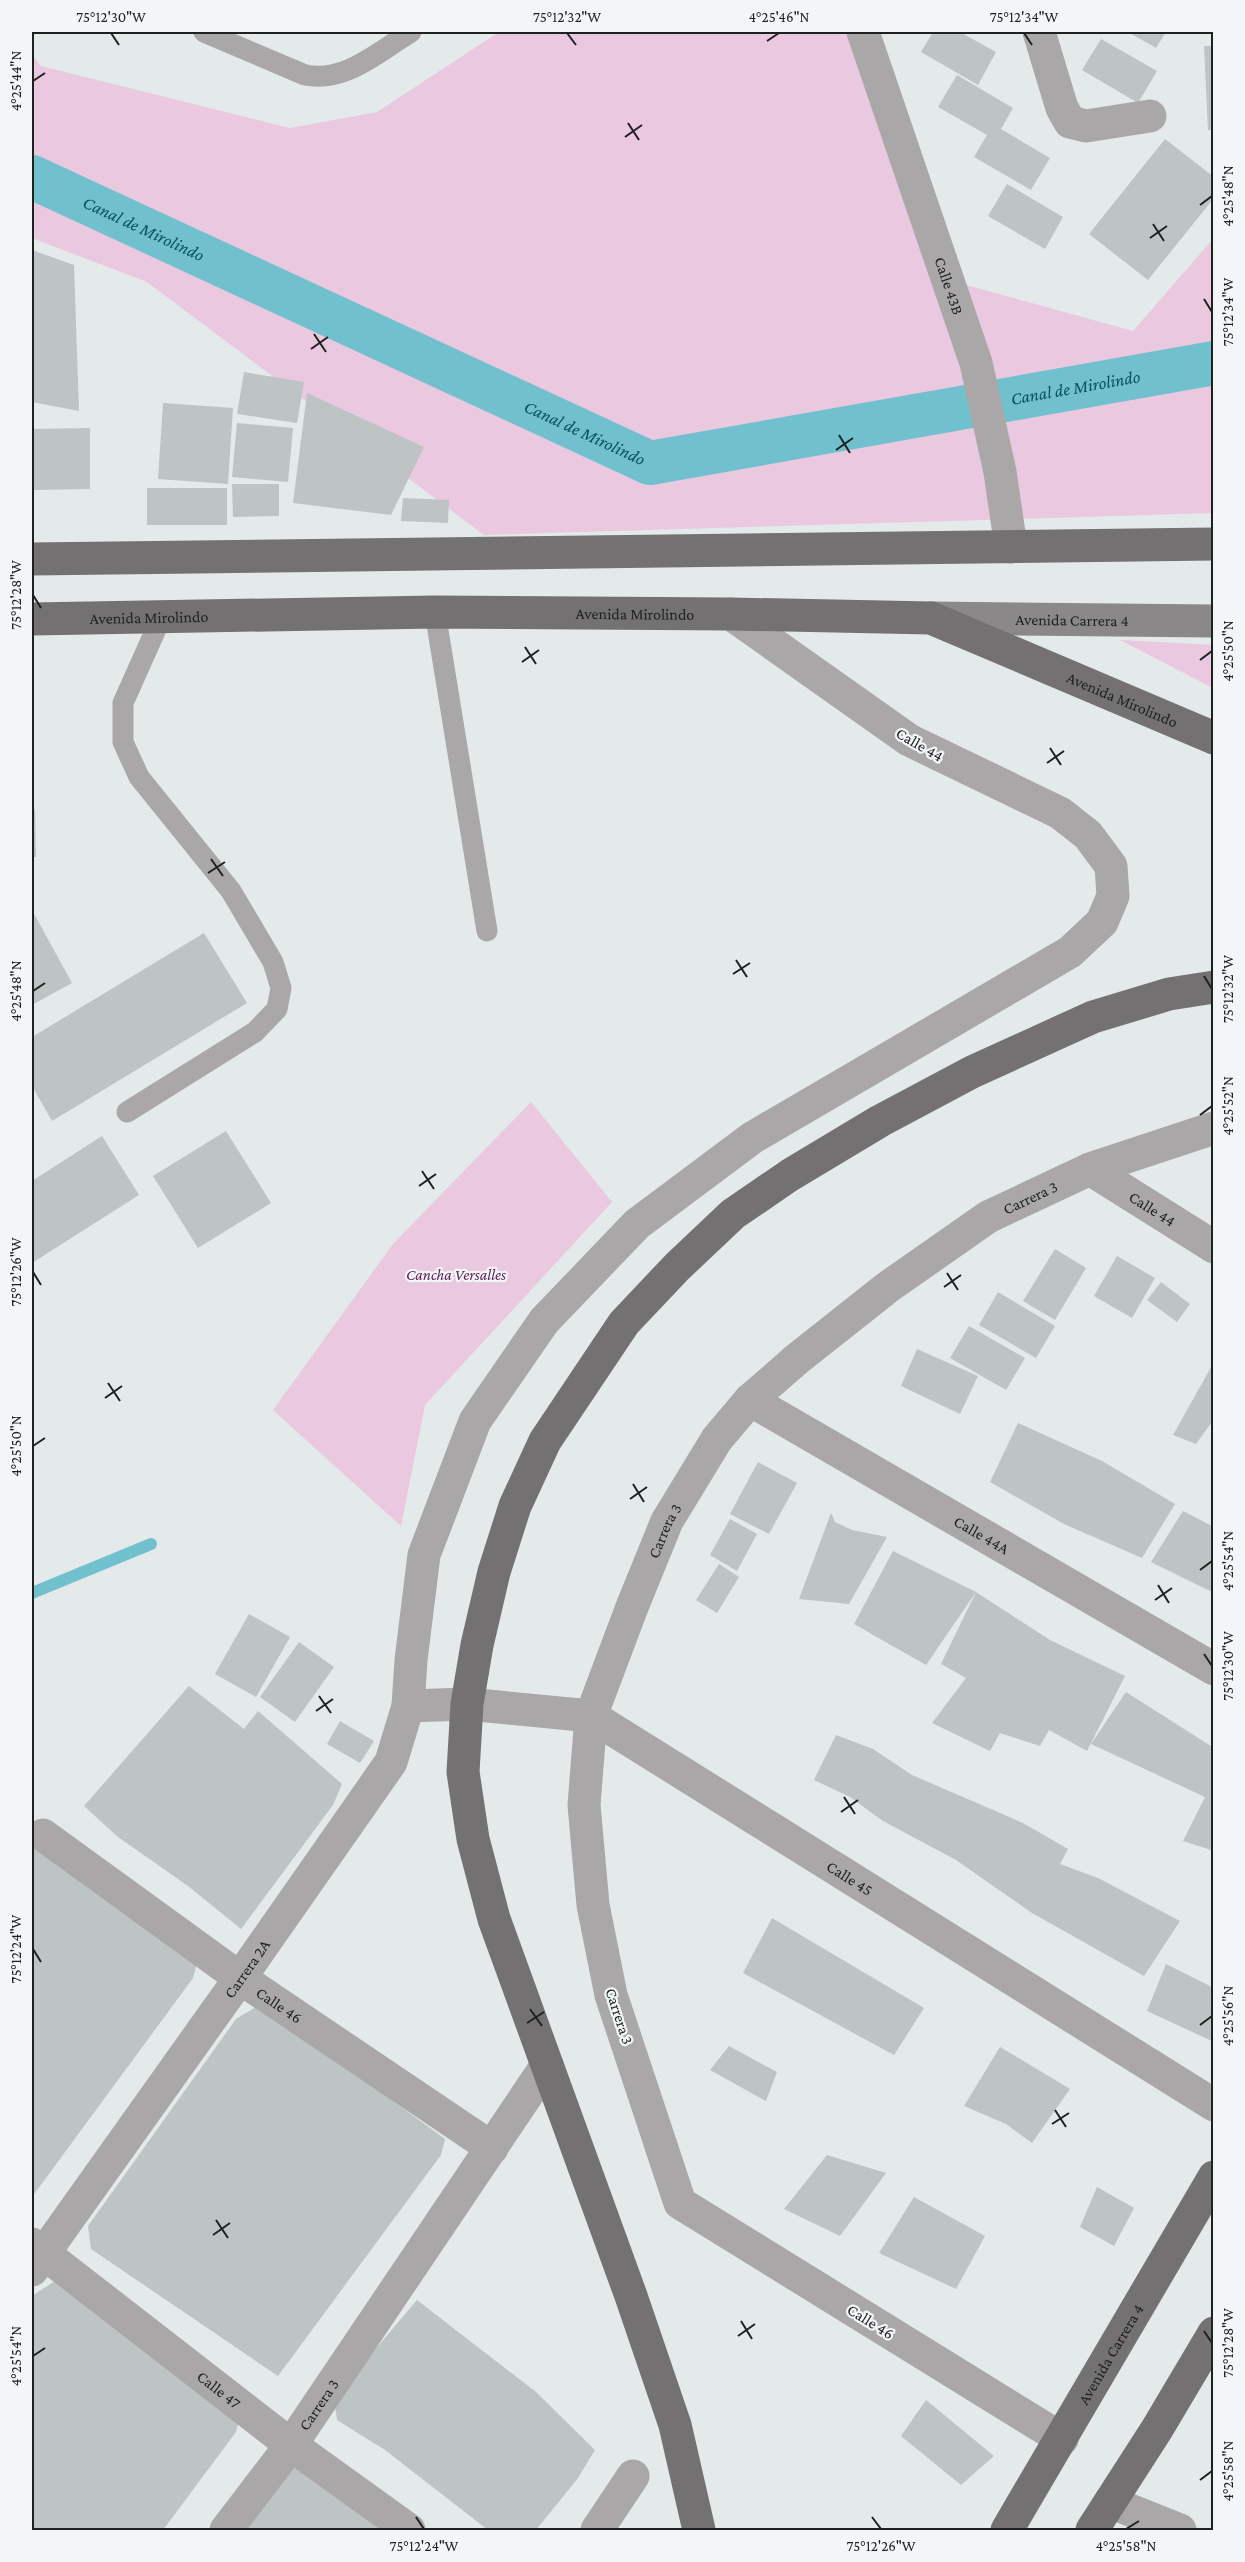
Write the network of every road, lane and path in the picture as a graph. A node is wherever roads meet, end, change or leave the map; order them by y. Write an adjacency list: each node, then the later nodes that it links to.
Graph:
1 (204, 32): 2 (lane)
2 (411, 32)
3 (863, 32): 7 (street, Calle 43B)
4 (1038, 32): 5 (street)
5 (1150, 116)
6 (1214, 544): 7 (main road)
7 (1011, 547): 8 (main road)
8 (32, 559)
9 (435, 612): 10 (main road, Avenida Mirolindo); 11 (main road, Avenida Mirolindo); 17 (lane)
10 (731, 614): 12 (main road, Avenida Mirolindo); 16 (street, Calle 44)
11 (161, 618): 13 (main road, Avenida Mirolindo); 19 (lane)
12 (931, 618): 14 (main road, Avenida Carrera 4); 15 (main road, Avenida Mirolindo)
13 (32, 619)
14 (1214, 621)
15 (1214, 738)
16 (1111, 866): 26 (street, Carrera 2A)
17 (487, 931)
18 (1214, 987): 25 (main road)
19 (127, 1112)
20 (1214, 1128): 21 (street, Carrera 3)
21 (1090, 1169): 22 (street, Calle 44); 23 (street, Carrera 3)
22 (1214, 1247)
23 (750, 1400): 24 (street, Calle 44A); 27 (street, Carrera 3)
24 (1214, 1669)
25 (467, 1704): 26 (street); 27 (street, Calle 45); 30 (main road)
26 (408, 1706): 29 (street, Carrera 2A)
27 (591, 1716): 31 (street, Calle 45); 34 (street, Carrera 3)
28 (43, 1835): 29 (street, Calle 46)
29 (240, 1978): 32 (street, Calle 46); 35 (street, Carrera 2A)
30 (547, 2066): 32 (street, Carrera 3); 44 (main road)
31 (1214, 2105)
32 (492, 2148): 38 (street, Carrera 3)
33 (1214, 2177): 37 (main road, Avenida Carrera 4)
34 (680, 2203): 37 (street, Calle 46)
35 (35, 2256): 38 (street, Calle 47)
36 (1214, 2334): 40 (main road)
37 (1062, 2439): 45 (main road, Avenida Carrera 4)
38 (291, 2445): 41 (street, Carrera 3); 42 (street, Calle 47)
39 (633, 2476): 43 (street)
40 (1110, 2502): 46 (main road); 47 (street)
41 (226, 2530)
42 (409, 2530)
43 (597, 2530)
44 (699, 2530)
45 (1007, 2530)
46 (1092, 2530)
47 (1180, 2530)

